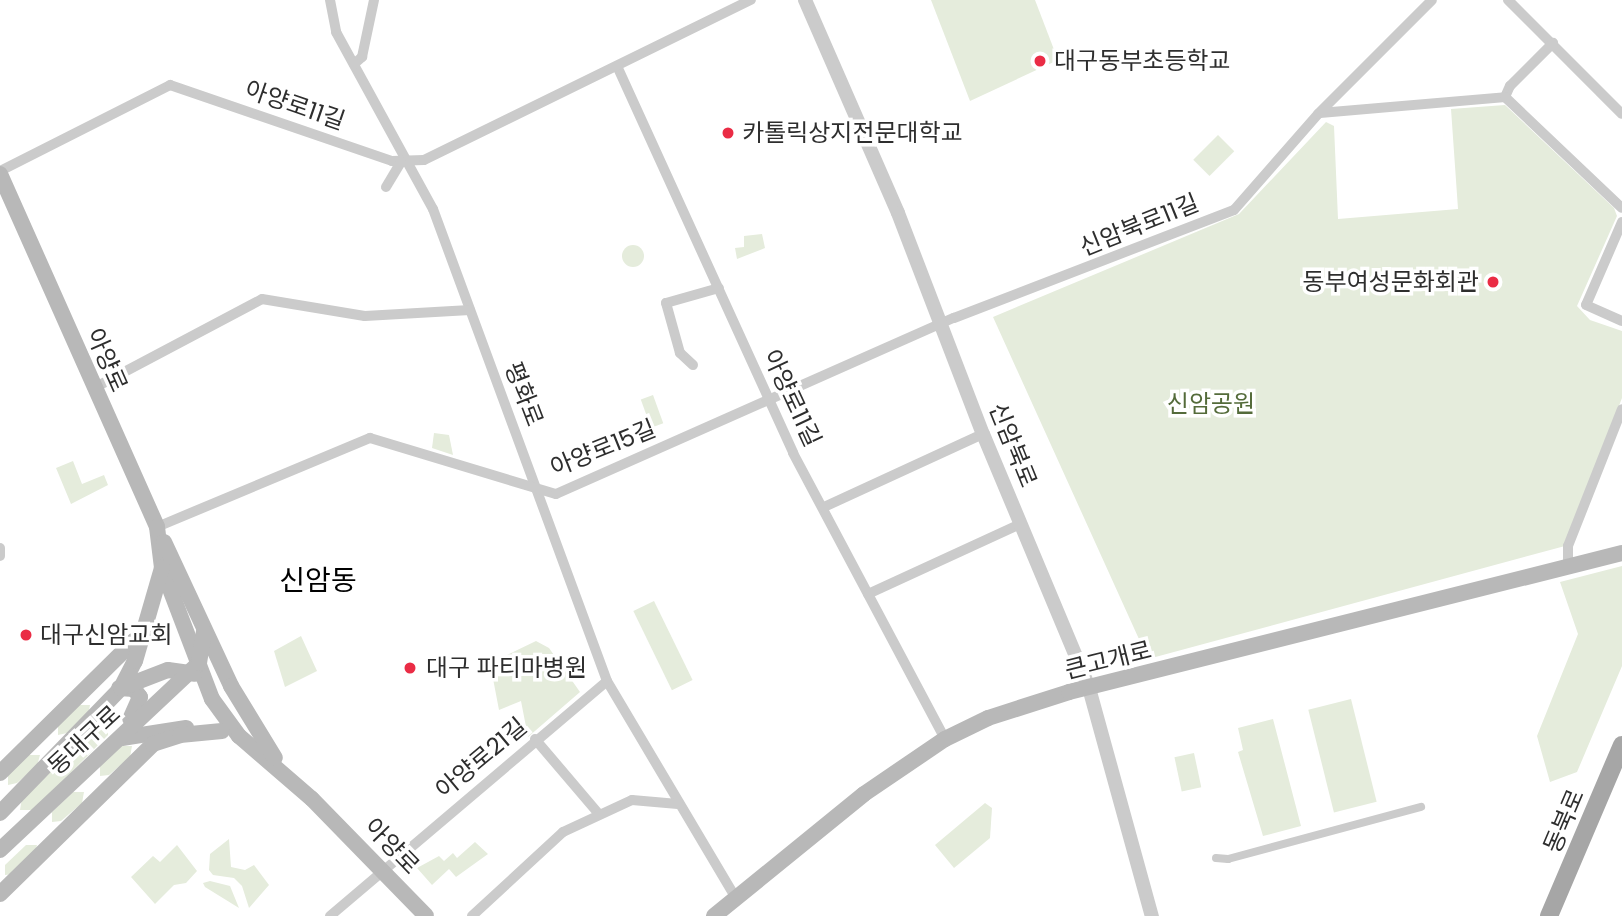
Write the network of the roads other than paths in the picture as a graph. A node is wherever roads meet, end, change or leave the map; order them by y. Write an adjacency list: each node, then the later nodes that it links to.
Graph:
1 (330, 0): 8 (street, 평화로)
2 (374, 0): 8 (street)
3 (751, 0): 9 (street)
4 (805, 0): 21 (street, 신암북로)
5 (1432, 0): 11 (street, 신암북로11길)
6 (1508, 0): 7 (street)
7 (1553, 43): 10 (street); 12 (street)
8 (354, 65): 13 (street, 평화로)
9 (617, 66): 13 (street); 18 (street, 아양로11길)
10 (1505, 97): 11 (street); 16 (street)
11 (1318, 114): 21 (street, 신암북로11길)
12 (1622, 114)
13 (405, 163): 14 (street, 아양로11길); 15 (street); 19 (street, 평화로)
14 (0, 173): 23 (main road, 아양로)
15 (386, 187)
16 (1622, 208)
17 (1622, 222): 20 (street)
18 (719, 288): 22 (street); 24 (street, 아양로11길)
19 (470, 310): 23 (street); 27 (street, 평화로)
20 (1622, 321)
21 (941, 326): 24 (street, 아양로15길); 26 (street, 신암북로)
22 (693, 365)
23 (94, 388): 30 (main road, 아양로)
24 (769, 400): 27 (street, 아양로15길); 28 (street, 아양로11길)
25 (1622, 409): 34 (street)
26 (983, 434): 28 (street); 29 (street, 신암북로)
27 (540, 492): 30 (street, 아양로15길); 40 (street, 평화로)
28 (824, 507): 36 (street, 아양로11길)
29 (1020, 524): 36 (street); 42 (street, 신암북로)
30 (157, 527): 35 (main road, 아양로); 38 (main road)
31 (0, 548): 33 (street)
32 (1622, 553): 34 (main road, 큰고개로)
33 (0, 556)
34 (1568, 567): 42 (main road, 큰고개로)
35 (162, 568): 37 (main road); 39 (main road)
36 (868, 594): 46 (street, 아양로11길)
37 (145, 630): 41 (main road); 43 (main road)
38 (204, 631): 39 (main road); 51 (main road)
39 (197, 671): 41 (main road); 44 (main road); 47 (main road, 동대구로); 49 (main road)
40 (607, 681): 45 (street, 아양로21길); 52 (street, 평화로)
41 (121, 688): 43 (main road); 47 (main road); 54 (main road, 동대구로)
42 (1089, 688): 46 (main road, 큰고개로); 65 (street, 신암북로)
43 (85, 692): 50 (main road)
44 (230, 733): 47 (main road); 49 (main road); 59 (main road)
45 (535, 739): 55 (street); 58 (street, 아양로21길)
46 (945, 739): 60 (main road, 큰고개로)
47 (116, 740): 56 (main road, 동대구로)
48 (1622, 745): 66 (main road, 동북로)
49 (262, 753): 51 (main road, 아양로)
50 (0, 773)
51 (289, 777): 58 (main road, 아양로)
52 (678, 804): 55 (street); 60 (street, 평화로)
53 (1421, 807): 57 (street)
54 (0, 813)
55 (598, 813): 63 (street)
56 (1, 851)
57 (1216, 858)
58 (383, 868): 61 (street, 아양로21길); 62 (main road, 아양로)
59 (0, 894)
60 (736, 898): 64 (main road, 큰고개로)
61 (330, 916)
62 (426, 916)
63 (472, 916)
64 (715, 916)
65 (1152, 916)
66 (1549, 916)

